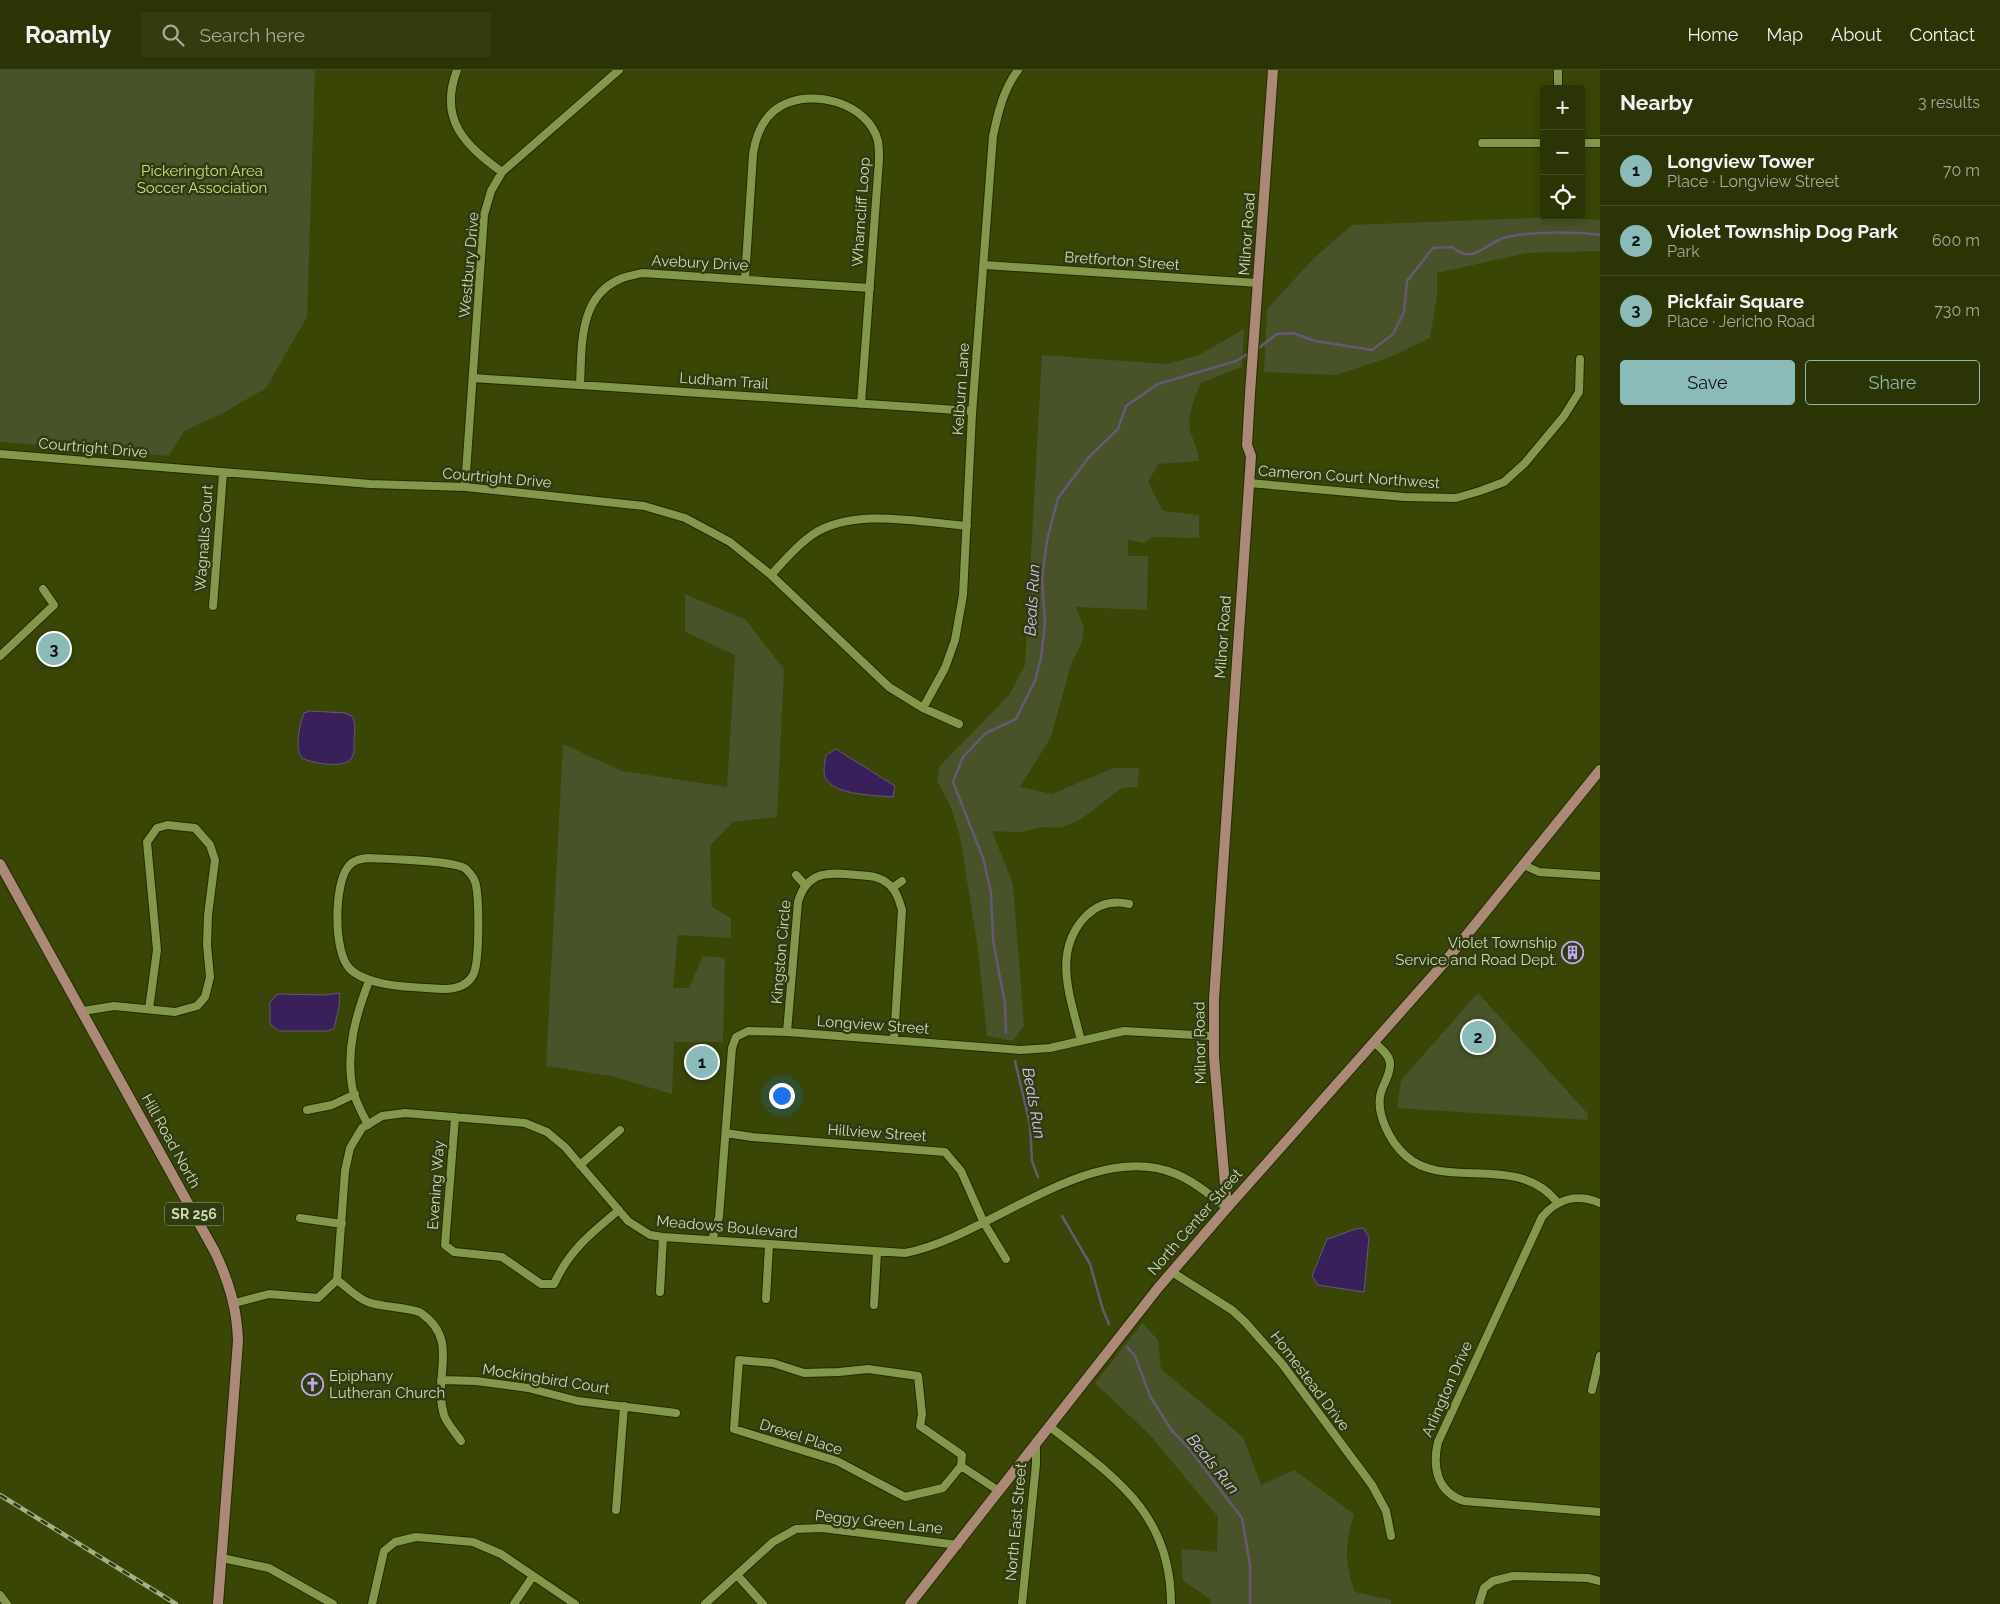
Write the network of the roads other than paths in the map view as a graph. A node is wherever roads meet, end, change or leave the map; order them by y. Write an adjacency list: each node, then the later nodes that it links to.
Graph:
1 (457, 70): 11 (street)
2 (619, 70): 11 (street, Westbury Drive)
3 (1018, 70): 12 (street, Kelburn Lane)
4 (1273, 70): 14 (main road, Milnor Road)
5 (1558, 70): 6 (street)
6 (1558, 85)
7 (1600, 142): 9 (street)
8 (1482, 143): 10 (street)
9 (1585, 143)
10 (1540, 144)
11 (502, 172): 17 (street, Westbury Drive)
12 (985, 265): 14 (street, Bretforton Street); 20 (street, Kelburn Lane)
13 (745, 278): 15 (street, Avebury Drive); 15 (street, Wharncliff Loop); 18 (street, Avebury Drive)
14 (1258, 283): 23 (main road, Milnor Road)
15 (870, 288): 19 (street, Wharncliff Loop)
16 (1580, 359): 23 (street, Cameron Court Northwest)
17 (473, 378): 18 (street, Ludham Trail); 24 (street, Westbury Drive)
18 (580, 385): 19 (street, Ludham Trail)
19 (862, 404): 20 (street, Ludham Trail)
20 (972, 411): 25 (street, Kelburn Lane)
21 (0, 454): 22 (street, Courtright Drive)
22 (223, 473): 24 (street, Courtright Drive); 28 (street, Wagnalls Court)
23 (1249, 483): 45 (main road, Milnor Road)
24 (465, 487): 26 (street, Courtright Drive)
25 (967, 526): 26 (street); 30 (street, Kelburn Lane)
26 (771, 575): 30 (street, Courtright Drive)
27 (42, 589): 29 (street)
28 (213, 606)
29 (0, 656)
30 (923, 708): 31 (street, Courtright Drive)
31 (959, 724)
32 (1600, 770): 34 (main road, North Center Street)
33 (0, 864): 43 (main road, Hill Road North / SR 256)
34 (1521, 868): 36 (street); 48 (main road, North Center Street)
35 (796, 875): 38 (street)
36 (1600, 876)
37 (902, 881): 39 (street)
38 (805, 886): 39 (street, Kingston Circle); 44 (street, Kingston Circle)
39 (892, 888): 46 (street)
40 (1129, 904): 47 (street)
41 (369, 981): 41 (street); 49 (street)
42 (149, 1010): 42 (street); 43 (street)
43 (83, 1011): 72 (main road, Hill Road North / SR 256)
44 (787, 1032): 46 (street, Longview Street); 54 (street, Longview Street)
45 (1213, 1036): 47 (street, Longview Street); 58 (main road, Milnor Road)
46 (894, 1040): 47 (street, Longview Street)
47 (1081, 1040)
48 (1374, 1042): 56 (street); 58 (main road, North Center Street)
49 (355, 1094): 50 (street); 52 (street)
50 (307, 1110)
51 (455, 1117): 52 (street, Meadows Boulevard); 55 (street, Meadows Boulevard); 59 (street, Evening Way)
52 (368, 1125): 62 (street, Meadows Boulevard)
53 (620, 1130): 55 (street)
54 (726, 1133): 61 (street, Hillview Street); 64 (street, Longview Street)
55 (580, 1165): 59 (street, Meadows Boulevard)
56 (1557, 1202): 57 (street); 85 (street, Arlington Drive)
57 (1600, 1203)
58 (1227, 1208): 61 (street, Meadows Boulevard); 68 (main road, North Center Street)
59 (618, 1210): 63 (street, Meadows Boulevard)
60 (300, 1218): 62 (street)
61 (984, 1223): 66 (street, Meadows Boulevard); 67 (street, Hillview Street)
62 (342, 1224): 69 (street, Meadows Boulevard)
63 (663, 1237): 64 (street, Meadows Boulevard); 70 (street)
64 (712, 1240): 65 (street, Meadows Boulevard)
65 (770, 1245): 66 (street, Meadows Boulevard); 71 (street)
66 (877, 1252): 73 (street)
67 (1006, 1259)
68 (1172, 1272): 79 (main road, North Center Street); 86 (street, Homestead Drive)
69 (338, 1280): 72 (street); 75 (street)
70 (660, 1292)
71 (766, 1299)
72 (235, 1303): 88 (main road, Hill Road North / SR 256)
73 (874, 1306)
74 (1600, 1356): 76 (street)
75 (441, 1380): 77 (street, Mockingbird Court); 80 (street)
76 (1592, 1390)
77 (624, 1406): 78 (street, Mockingbird Court); 84 (street)
78 (676, 1413)
79 (1048, 1426): 81 (main road, North Center Street); 104 (street)
80 (461, 1441)
81 (1036, 1442): 83 (main road, North Center Street); 103 (street, North East Street)
82 (961, 1466): 82 (street, Drexel Place); 83 (street)
83 (999, 1491): 87 (main road, North Center Street)
84 (616, 1510)
85 (1600, 1512)
86 (1392, 1536)
87 (958, 1545): 89 (street, Peggy Green Lane); 102 (main road, North Center Street)
88 (222, 1558): 95 (main road, Hill Road North / SR 256); 96 (street)
89 (736, 1575): 100 (street, Peggy Green Lane); 101 (street)
90 (533, 1576): 93 (street); 97 (street); 98 (street)
91 (1600, 1581): 105 (street)
92 (0, 1595): 94 (street)
93 (564, 1601): 99 (street)
94 (7, 1604)
95 (218, 1604)
96 (333, 1604)
97 (372, 1604)
98 (514, 1604)
99 (576, 1604)
100 (704, 1604)
101 (763, 1604)
102 (910, 1604)
103 (1022, 1604)
104 (1171, 1604)
105 (1479, 1604)

